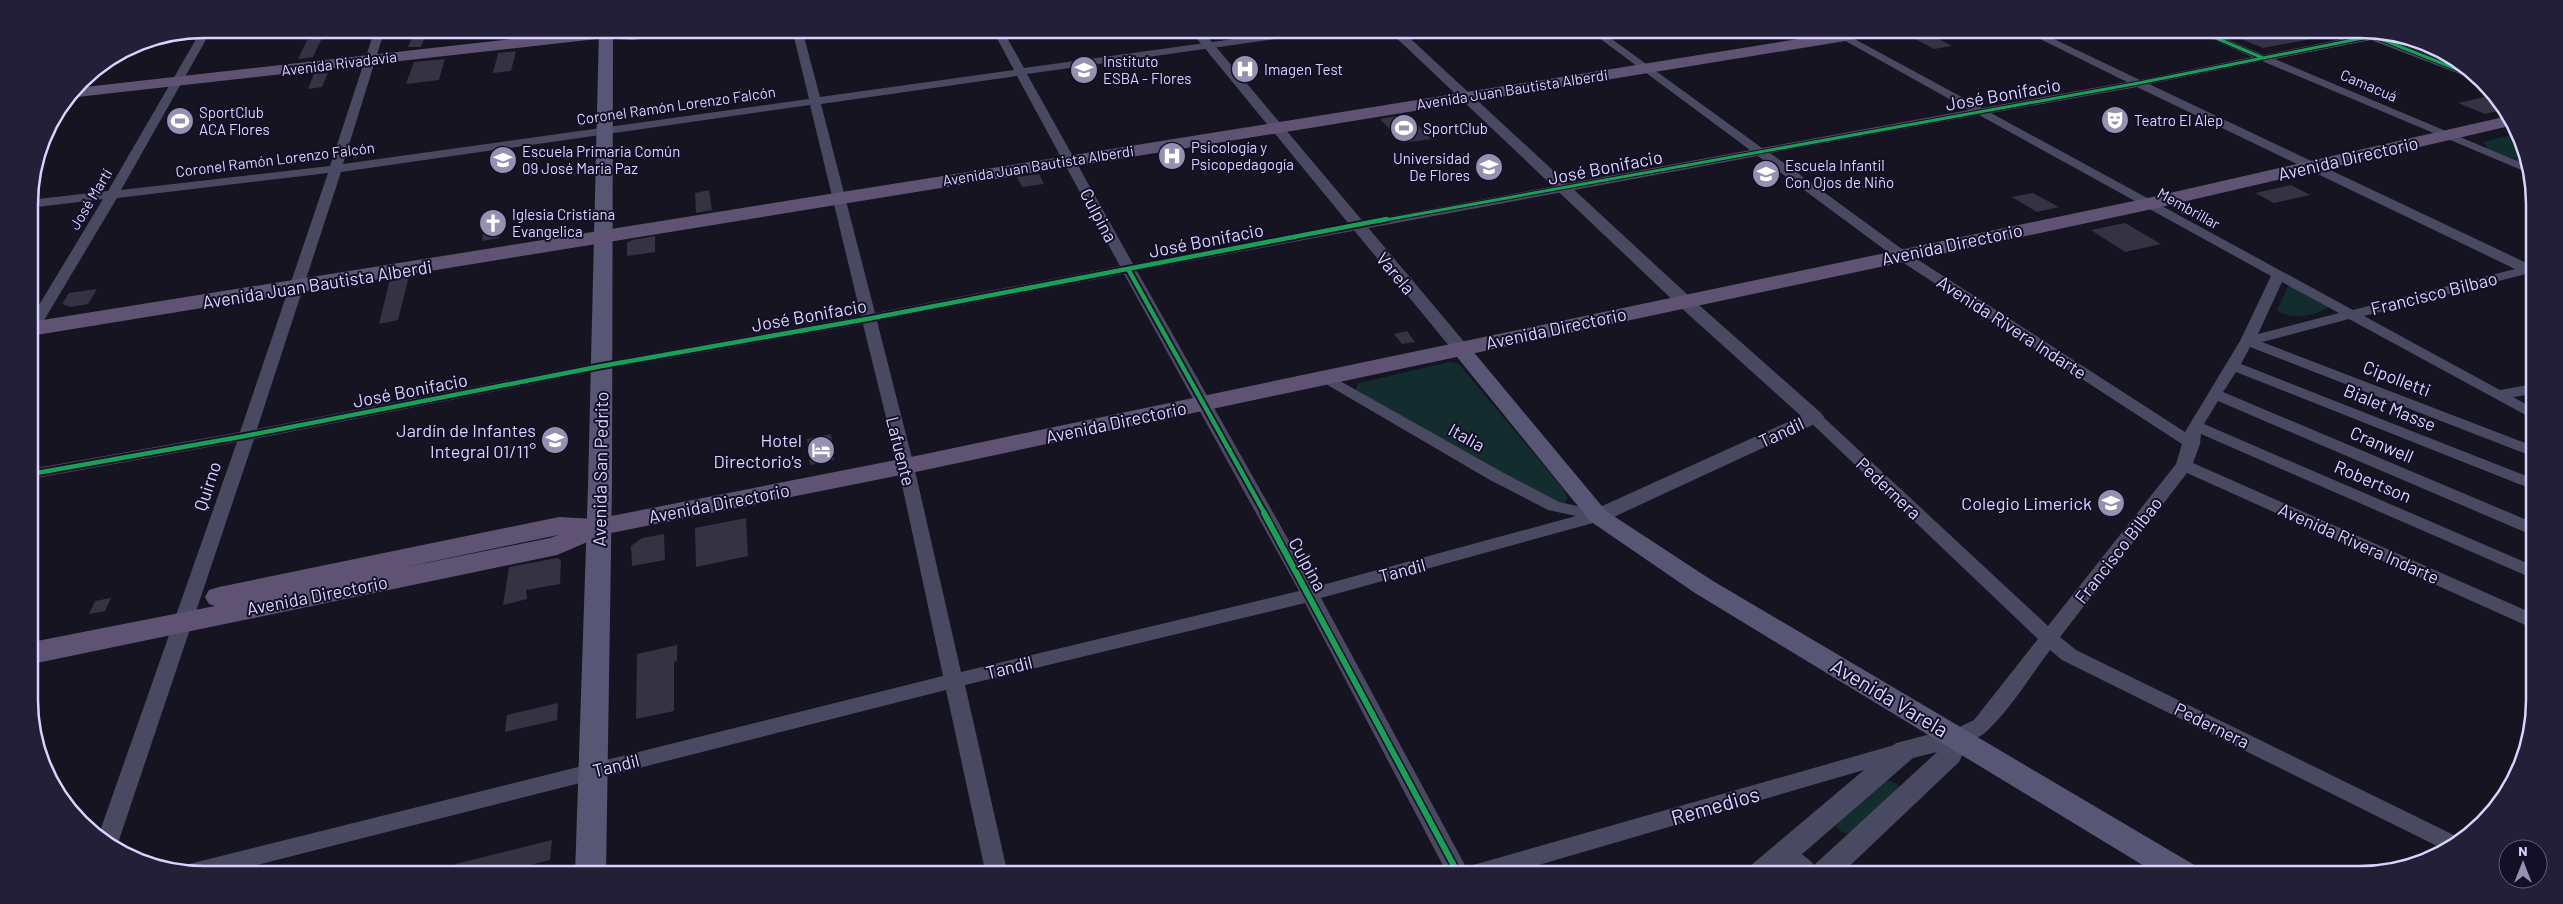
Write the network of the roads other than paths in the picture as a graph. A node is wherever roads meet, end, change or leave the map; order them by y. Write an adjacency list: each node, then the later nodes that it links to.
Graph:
1 (202, 38): 23 (street, José Martí)
2 (377, 38): 19 (street, Quirno)
3 (545, 38): 19 (main road, Avenida Rivadavia)
4 (611, 38): 31 (main road, Avenida San Pedrito)
5 (799, 38): 27 (street, Lafuente)
6 (1002, 38): 22 (street, Culpina)
7 (1203, 38): 17 (street, Varela)
8 (1260, 38): 17 (street, Coronel Ramón Lorenzo Falcón)
9 (1403, 38): 26 (street, Pedernera)
10 (1604, 38): 20 (street, Avenida Rivera Indarte)
11 (1804, 38): 20 (main road, Avenida Juan Bautista Alberdi)
12 (1847, 38): 28 (street, Membrillar)
13 (2044, 38): 24 (street)
14 (2216, 38): 18 (street, Camacuá)
15 (2362, 38): 18 (street, José Bonifacio)
16 (2381, 39): 21 (street)
17 (1209, 45): 22 (street, Coronel Ramón Lorenzo Falcón); 30 (street, Varela)
18 (2263, 58): 24 (street, José Bonifacio); 32 (street, Camacuá)
19 (371, 59): 23 (main road, Avenida Rivadavia); 37 (street, Quirno)
20 (1645, 68): 26 (main road, Avenida Juan Bautista Alberdi); 33 (street, Avenida Rivera Indarte)
21 (2458, 70)
22 (1020, 72): 27 (street, Coronel Ramón Lorenzo Falcón); 34 (street, Culpina)
23 (177, 82): 25 (main road, Avenida Rivadavia); 39 (street, José Martí)
24 (2139, 83): 28 (street, José Bonifacio); 35 (street)
25 (80, 93)
26 (1464, 96): 30 (main road, Avenida Juan Bautista Alberdi); 38 (street, Pedernera)
27 (814, 102): 31 (street, Coronel Ramón Lorenzo Falcón); 40 (street, Lafuente)
28 (1982, 112): 33 (street, José Bonifacio); 42 (street, Membrillar)
29 (2504, 123): 32 (main road, Avenida Directorio)
30 (1274, 127): 34 (main road, Avenida Juan Bautista Alberdi); 43 (street, Varela)
31 (605, 132): 37 (street, Coronel Ramón Lorenzo Falcón); 44 (main road, Avenida San Pedrito)
32 (2447, 136): 35 (main road, Avenida Directorio); 36 (street, Camacuá)
33 (1758, 152): 38 (street, José Bonifacio); 45 (street, Avenida Rivera Indarte)
34 (1069, 160): 40 (main road, Avenida Juan Bautista Alberdi); 47 (street, Culpina)
35 (2312, 166): 42 (main road, Avenida Directorio); 46 (street)
36 (2521, 166)
37 (335, 170): 39 (street, Coronel Ramón Lorenzo Falcón); 50 (street, Quirno)
38 (1566, 188): 43 (street, José Bonifacio); 51 (street, Pedernera)
39 (112, 195): 41 (street, Coronel Ramón Lorenzo Falcón); 53 (street, José Martí)
40 (837, 198): 44 (main road, Avenida Juan Bautista Alberdi); 54 (street, Lafuente)
41 (38, 203)
42 (2148, 204): 45 (main road, Avenida Directorio); 49 (street, Membrillar)
43 (1356, 225): 47 (street, José Bonifacio); 57 (street, Varela)
44 (603, 235): 50 (main road, Avenida Juan Bautista Alberdi); 59 (main road, Avenida San Pedrito)
45 (1901, 254): 51 (main road, Avenida Directorio); 69 (street, Avenida Rivera Indarte)
46 (2526, 268)
47 (1128, 269): 54 (street, José Bonifacio); 64 (street, Culpina)
48 (2526, 271): 52 (street, Francisco Bilbao)
49 (2278, 275): 52 (street, Membrillar); 56 (street, Francisco Bilbao)
50 (299, 281): 55 (main road, Avenida Juan Bautista Alberdi); 68 (street, Quirno)
51 (1684, 300): 57 (main road, Avenida Directorio); 66 (street, Pedernera)
52 (2352, 314): 56 (street, Francisco Bilbao); 63 (street, Membrillar)
53 (38, 316)
54 (867, 319): 59 (street, José Bonifacio); 72 (street, Lafuente)
55 (38, 325)
56 (2247, 341): 58 (street, Francisco Bilbao); 70 (street, Cipolletti)
57 (1460, 348): 60 (main road, Avenida Directorio); 75 (main road, Varela)
58 (2231, 365): 62 (street, Francisco Bilbao); 74 (street, Bialet Masse)
59 (602, 366): 68 (street, José Bonifacio); 76 (main road, Avenida San Pedrito)
60 (1324, 377): 64 (main road, Avenida Directorio); 75 (street, Italia)
61 (2526, 390): 63 (street)
62 (2214, 394): 67 (street, Francisco Bilbao); 77 (street, Cranwell)
63 (2498, 394): 65 (street, Membrillar)
64 (1202, 403): 72 (main road, Avenida Directorio); 79 (street, Culpina)
65 (2526, 410)
66 (1814, 417): 75 (street, Tandil); 83 (street, Pedernera)
67 (2195, 426): 69 (street, Francisco Bilbao); 78 (street, Robertson)
68 (245, 436): 73 (street, José Bonifacio); 80 (street, Quirno)
69 (2192, 444): 71 (street, Francisco Bilbao)
70 (2526, 449)
71 (2184, 465): 81 (street, Avenida Rivera Indarte); 83 (street, Francisco Bilbao)
72 (906, 466): 76 (main road, Avenida Directorio); 85 (street, Lafuente)
73 (38, 473)
74 (2526, 482)
75 (1598, 516): 79 (street, Tandil); 86 (main road, Avenida Varela)
76 (599, 527): 80 (main road, Avenida Directorio); 88 (main road, Avenida San Pedrito)
77 (2526, 527)
78 (2526, 570)
79 (1310, 595): 85 (street, Tandil); 95 (street, Culpina)
80 (186, 612): 82 (main road, Avenida Directorio); 84 (main road, Avenida Directorio); 89 (street, Quirno)
81 (2526, 618)
82 (38, 635)
83 (2049, 638): 86 (street, Francisco Bilbao); 90 (street, Pedernera)
84 (38, 651)
85 (953, 681): 88 (street, Tandil); 94 (street, Lafuente)
86 (1958, 737): 87 (street, Remedios); 99 (street); 100 (main road, Avenida Varela)
87 (1905, 750): 91 (street); 96 (street, Remedios)
88 (593, 771): 92 (street, Tandil); 93 (main road, Avenida San Pedrito)
89 (109, 837)
90 (2447, 841)
91 (1784, 854): 97 (street); 98 (street)
92 (217, 866)
93 (590, 866)
94 (995, 866)
95 (1454, 866)
96 (1503, 866)
97 (1770, 866)
98 (1799, 866)
99 (1832, 866)
100 (2170, 866)

